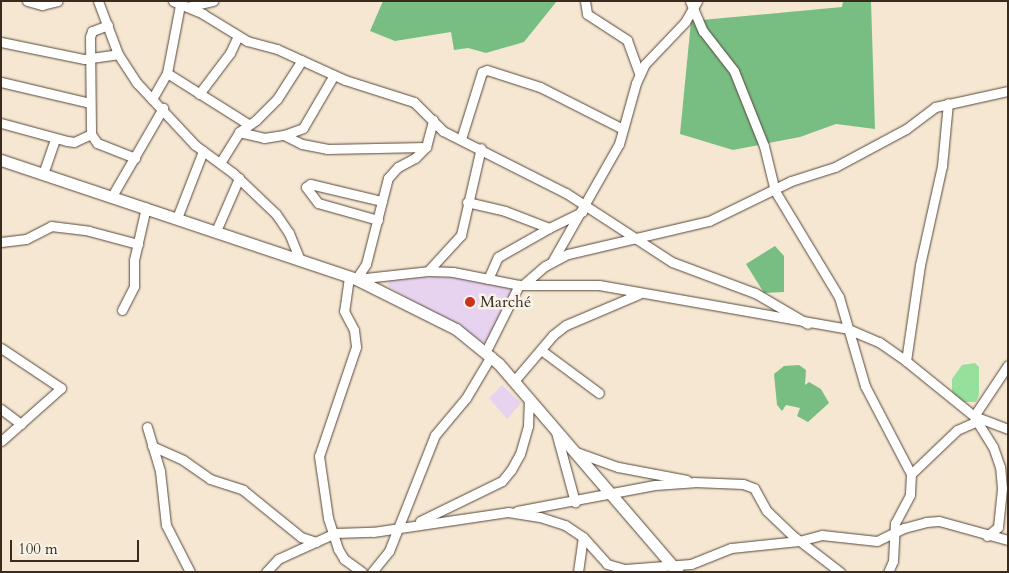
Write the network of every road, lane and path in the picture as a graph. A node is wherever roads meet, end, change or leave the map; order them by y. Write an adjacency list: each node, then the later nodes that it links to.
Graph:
1 (27, 1): 2 (street)
2 (58, 1)
3 (98, 1): 8 (street)
4 (213, 1): 6 (street)
5 (585, 1): 15 (street)
6 (180, 4): 9 (street); 14 (street)
7 (693, 4): 15 (street); 41 (street)
8 (108, 26): 11 (street); 12 (street)
9 (238, 36): 13 (street); 19 (street)
10 (1, 42): 12 (street)
11 (118, 54): 12 (street); 20 (street)
12 (91, 58): 21 (street)
13 (302, 60): 16 (street); 26 (street)
14 (166, 73): 19 (street); 20 (street)
15 (640, 74): 27 (street)
16 (334, 75): 24 (street); 30 (street)
17 (1, 82): 21 (street)
18 (1008, 91): 22 (street)
19 (199, 94): 26 (street)
20 (152, 99): 23 (street)
21 (90, 102): 29 (street)
22 (948, 103): 41 (street); 67 (street)
23 (163, 108): 35 (street); 36 (street)
24 (433, 120): 32 (street); 33 (street)
25 (1, 123): 31 (street)
26 (248, 124): 28 (street)
27 (623, 129): 32 (street); 46 (street)
28 (239, 132): 30 (street); 38 (street)
29 (91, 134): 31 (street); 36 (street)
30 (284, 135): 33 (street)
31 (55, 138): 39 (street)
32 (461, 139): 34 (street)
33 (426, 147): 43 (street)
34 (481, 148): 44 (street); 46 (street)
35 (203, 151): 38 (street); 47 (street)
36 (135, 158): 42 (street)
37 (1, 160): 39 (street)
38 (220, 163): 40 (street)
39 (43, 174): 42 (street)
40 (239, 178): 50 (street); 54 (street)
41 (775, 191): 51 (street); 63 (street)
42 (112, 196): 45 (street)
43 (382, 201): 48 (street); 48 (street)
44 (467, 202): 49 (street); 56 (street)
45 (146, 207): 47 (street); 53 (street)
46 (583, 210): 49 (street); 51 (street); 55 (street)
47 (177, 218): 50 (street)
48 (378, 220): 57 (street)
49 (549, 228): 58 (street)
50 (216, 231): 54 (street)
51 (629, 237): 55 (street); 62 (street)
52 (1, 242): 53 (street)
53 (138, 244): 61 (street)
54 (300, 260): 57 (street)
55 (554, 260): 59 (street)
56 (428, 271): 57 (street); 58 (street)
57 (353, 278): 66 (street); 88 (street)
58 (488, 278): 59 (street)
59 (521, 285): 60 (street); 66 (street)
60 (640, 294): 62 (street); 65 (street)
61 (122, 310)
62 (808, 324): 63 (street)
63 (848, 329): 67 (street); 81 (street)
64 (1, 348): 74 (street)
65 (540, 350): 69 (street); 70 (street)
66 (488, 354): 69 (street); 86 (street)
67 (906, 361): 73 (street)
68 (1008, 365): 73 (street)
69 (514, 381): 71 (street)
70 (599, 393)
71 (529, 399): 76 (street); 86 (street)
72 (1, 409): 74 (street)
73 (975, 419): 77 (street); 81 (street); 89 (street)
74 (21, 424): 78 (street)
75 (147, 427): 79 (street)
76 (555, 429): 80 (street); 84 (street)
77 (1008, 429)
78 (1, 441)
79 (152, 446): 93 (street); 95 (street)
80 (574, 451): 82 (street); 83 (street)
81 (911, 474): 87 (street)
82 (694, 482): 83 (street); 92 (street)
83 (611, 494): 84 (street); 94 (street)
84 (575, 502): 85 (street)
85 (508, 512): 86 (street); 90 (street)
86 (399, 529): 88 (street); 98 (street)
87 (893, 532): 89 (street); 92 (street); 101 (street)
88 (333, 534): 93 (street); 97 (street)
89 (987, 536): 91 (street)
90 (583, 537): 94 (street); 99 (street)
91 (1008, 540)
92 (799, 541): 94 (street); 100 (street)
93 (316, 542): 96 (street)
94 (675, 569)
95 (190, 572)
96 (266, 572)
97 (362, 572)
98 (372, 572)
99 (578, 572)
100 (840, 572)
101 (888, 572)

